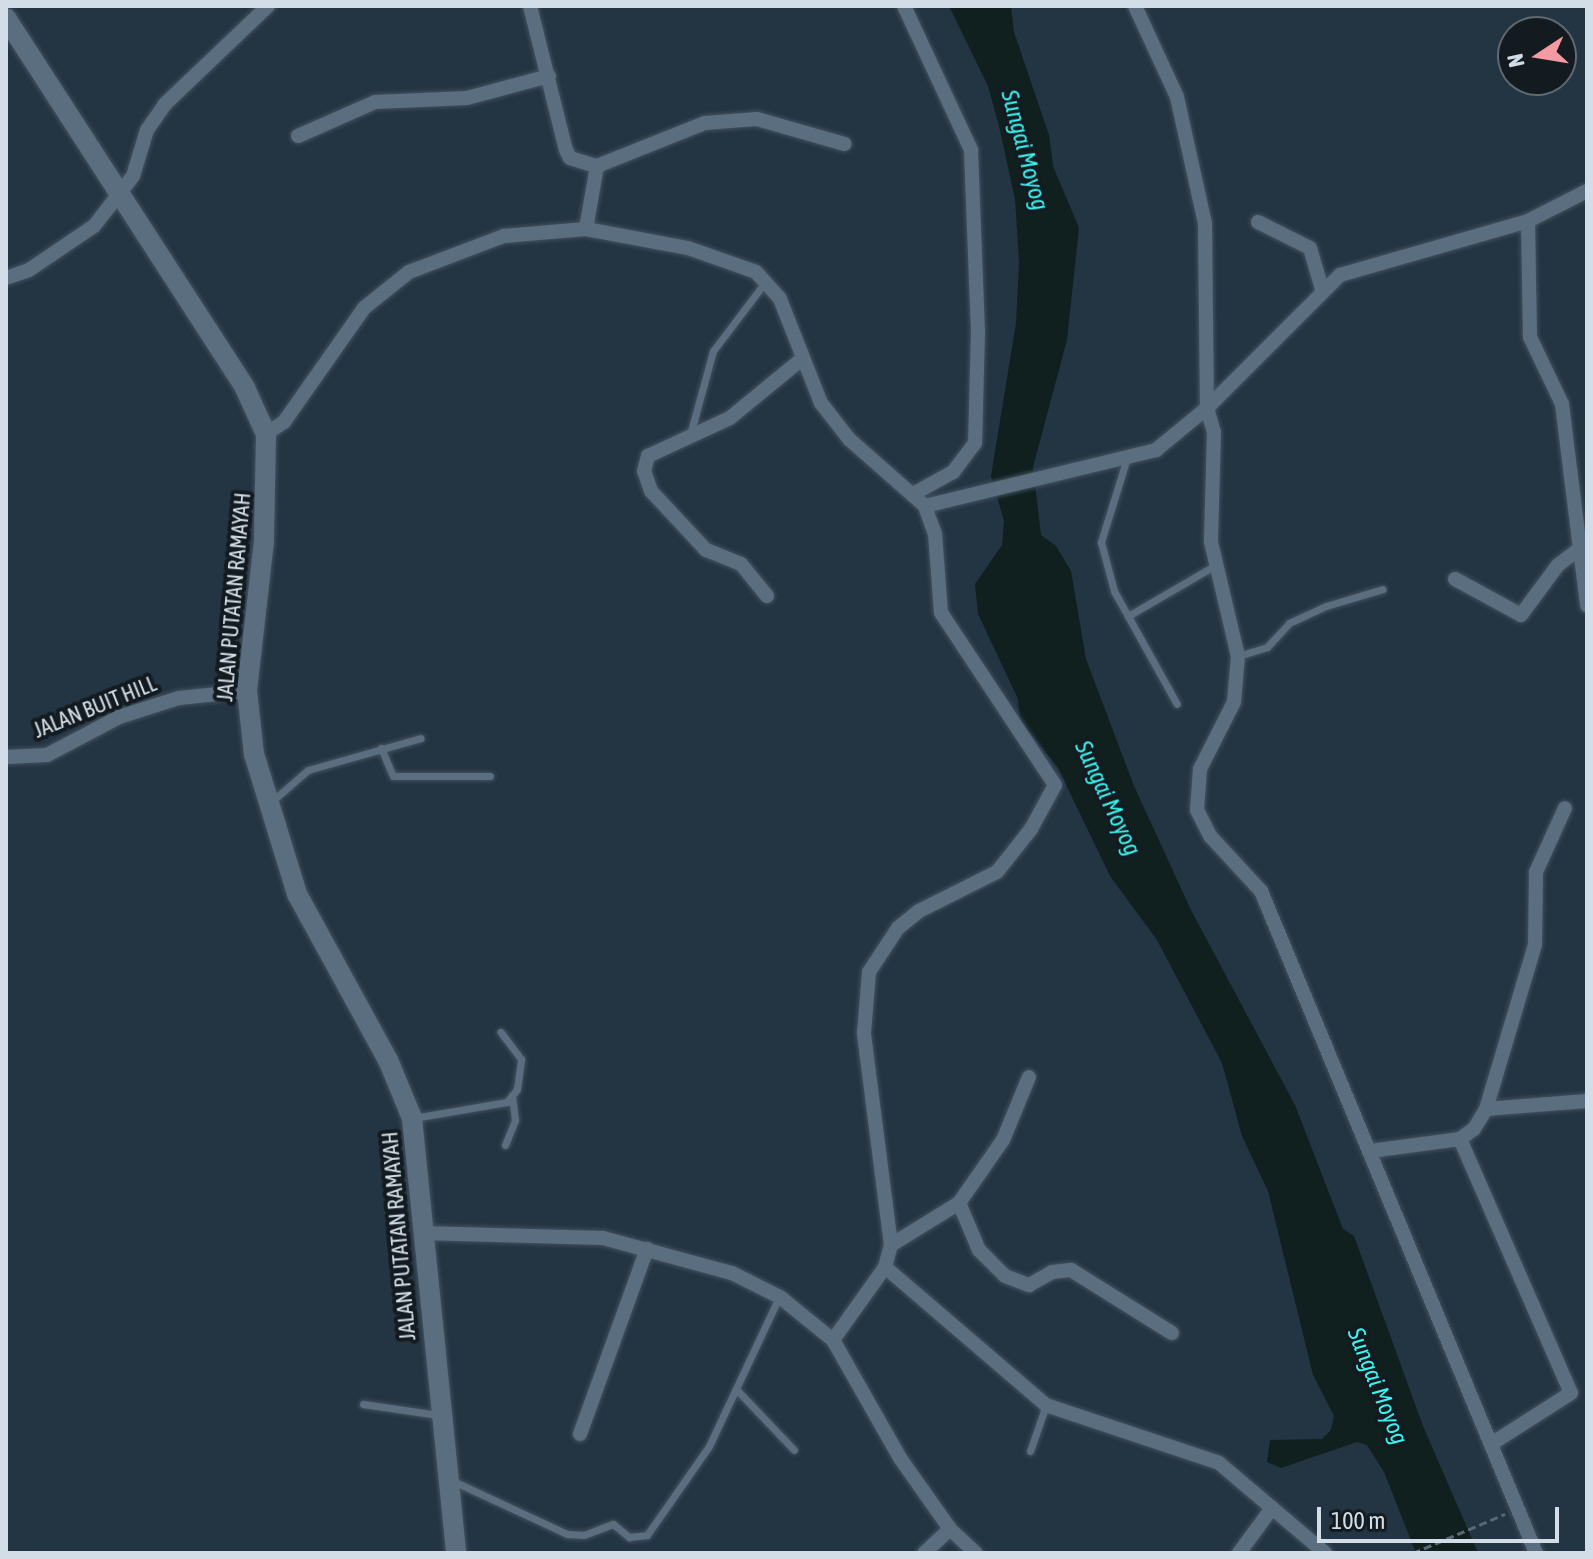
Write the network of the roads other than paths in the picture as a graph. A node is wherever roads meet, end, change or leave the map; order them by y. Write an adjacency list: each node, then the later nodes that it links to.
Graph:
1 (268, 6): 11 (street)
2 (530, 6): 6 (street)
3 (904, 6): 23 (street)
4 (1135, 6): 19 (street)
5 (6, 18): 11 (main road, JALAN PUTATAN RAMAYAH)
6 (549, 76): 7 (street); 9 (street)
7 (298, 136)
8 (845, 144): 9 (street)
9 (597, 166): 14 (street)
10 (1587, 191): 12 (street)
11 (119, 197): 15 (street); 20 (main road, JALAN PUTATAN RAMAYAH)
12 (1528, 221): 17 (street); 25 (street)
13 (1258, 222): 17 (street)
14 (586, 229): 16 (street); 20 (street)
15 (6, 278)
16 (766, 281): 18 (street); 21 (lane)
17 (1322, 289): 19 (street)
18 (803, 358): 21 (street); 23 (street)
19 (1207, 408): 22 (street); 26 (street)
20 (266, 434): 33 (main road, JALAN PUTATAN RAMAYAH)
21 (689, 437): 29 (street)
22 (1126, 461): 24 (street); 31 (lane)
23 (913, 494): 24 (street)
24 (925, 506): 52 (street)
25 (1579, 549): 27 (street); 30 (street)
26 (1214, 566): 31 (lane); 32 (street)
27 (1455, 579)
28 (1383, 589): 32 (lane)
29 (767, 596)
30 (1587, 605)
31 (1128, 616): 34 (lane)
32 (1238, 656): 49 (street)
33 (247, 691): 37 (street, JALAN BUIT HILL); 39 (main road, JALAN PUTATAN RAMAYAH)
34 (1177, 704)
35 (421, 738): 36 (lane)
36 (381, 748): 38 (lane); 39 (lane)
37 (6, 757)
38 (490, 776)
39 (267, 807): 46 (main road, JALAN PUTATAN RAMAYAH)
40 (1565, 808): 45 (street)
41 (501, 1032): 43 (lane)
42 (1029, 1077): 50 (street)
43 (512, 1095): 46 (lane); 48 (lane)
44 (1587, 1101): 45 (street)
45 (1486, 1109): 47 (street)
46 (412, 1118): 51 (main road, JALAN PUTATAN RAMAYAH)
47 (1460, 1139): 49 (street); 63 (street)
48 (505, 1145)
49 (1370, 1151): 63 (street)
50 (959, 1203): 52 (street); 56 (street)
51 (422, 1233): 53 (street); 61 (main road, JALAN PUTATAN RAMAYAH)
52 (891, 1245): 54 (street)
53 (647, 1249): 55 (street); 62 (street)
54 (885, 1267): 57 (street); 60 (street)
55 (780, 1297): 57 (street); 58 (lane)
56 (1172, 1333)
57 (833, 1340): 68 (street)
58 (736, 1389): 64 (lane); 66 (lane)
59 (363, 1404): 61 (lane)
60 (1046, 1405): 65 (lane); 67 (street)
61 (440, 1415): 66 (main road, JALAN PUTATAN RAMAYAH)
62 (580, 1434)
63 (1491, 1444): 74 (street)
64 (794, 1450)
65 (1030, 1451)
66 (447, 1478): 69 (main road, JALAN PUTATAN RAMAYAH)
67 (1272, 1508): 72 (street); 73 (street)
68 (950, 1529): 70 (street); 71 (street)
69 (456, 1553)
70 (924, 1553)
71 (976, 1553)
72 (1239, 1553)
73 (1325, 1553)
74 (1536, 1553)

